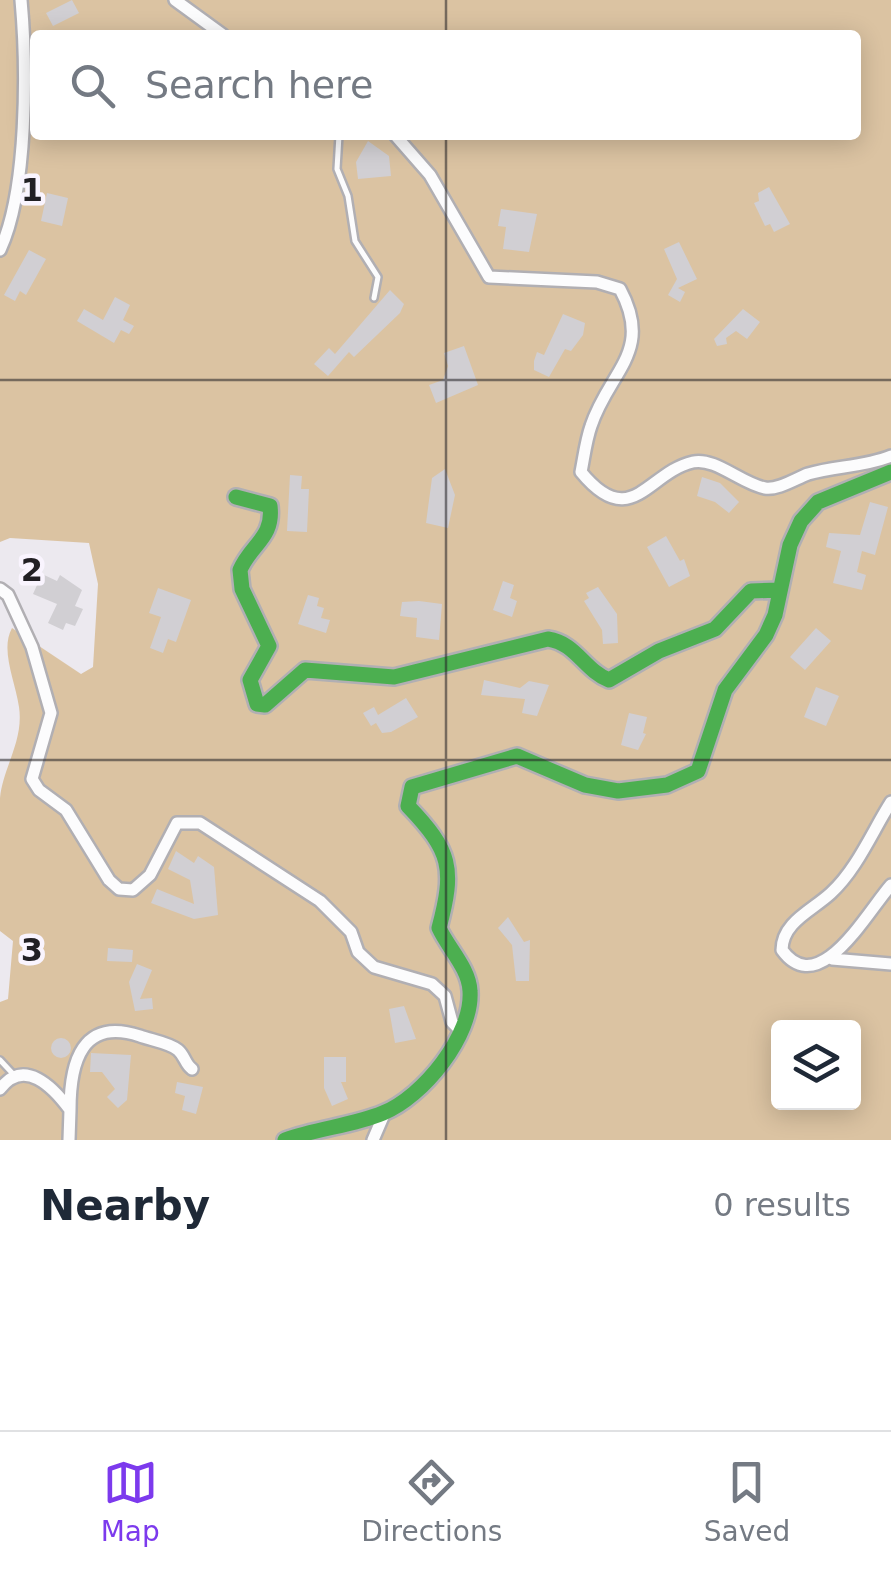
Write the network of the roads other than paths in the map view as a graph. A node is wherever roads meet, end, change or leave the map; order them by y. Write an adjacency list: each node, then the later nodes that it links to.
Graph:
1 (22, 0): 6 (street)
2 (175, 0): 3 (street)
3 (218, 30)
4 (339, 140): 7 (lane)
5 (398, 140): 8 (street)
6 (0, 250)
7 (374, 298)
8 (891, 456)
9 (891, 472): 12 (street)
10 (236, 497): 12 (street)
11 (0, 589): 17 (street)
12 (780, 590): 17 (street)
13 (891, 802): 15 (street)
14 (891, 885): 15 (street)
15 (832, 958): 16 (street)
16 (891, 964)
17 (460, 1030): 23 (street)
18 (0, 1060): 20 (lane)
19 (192, 1069): 22 (street)
20 (14, 1076): 21 (street); 22 (street)
21 (0, 1089)
22 (70, 1110): 24 (street)
23 (385, 1112): 25 (street); 26 (street)
24 (69, 1140)
25 (285, 1140)
26 (373, 1140)

